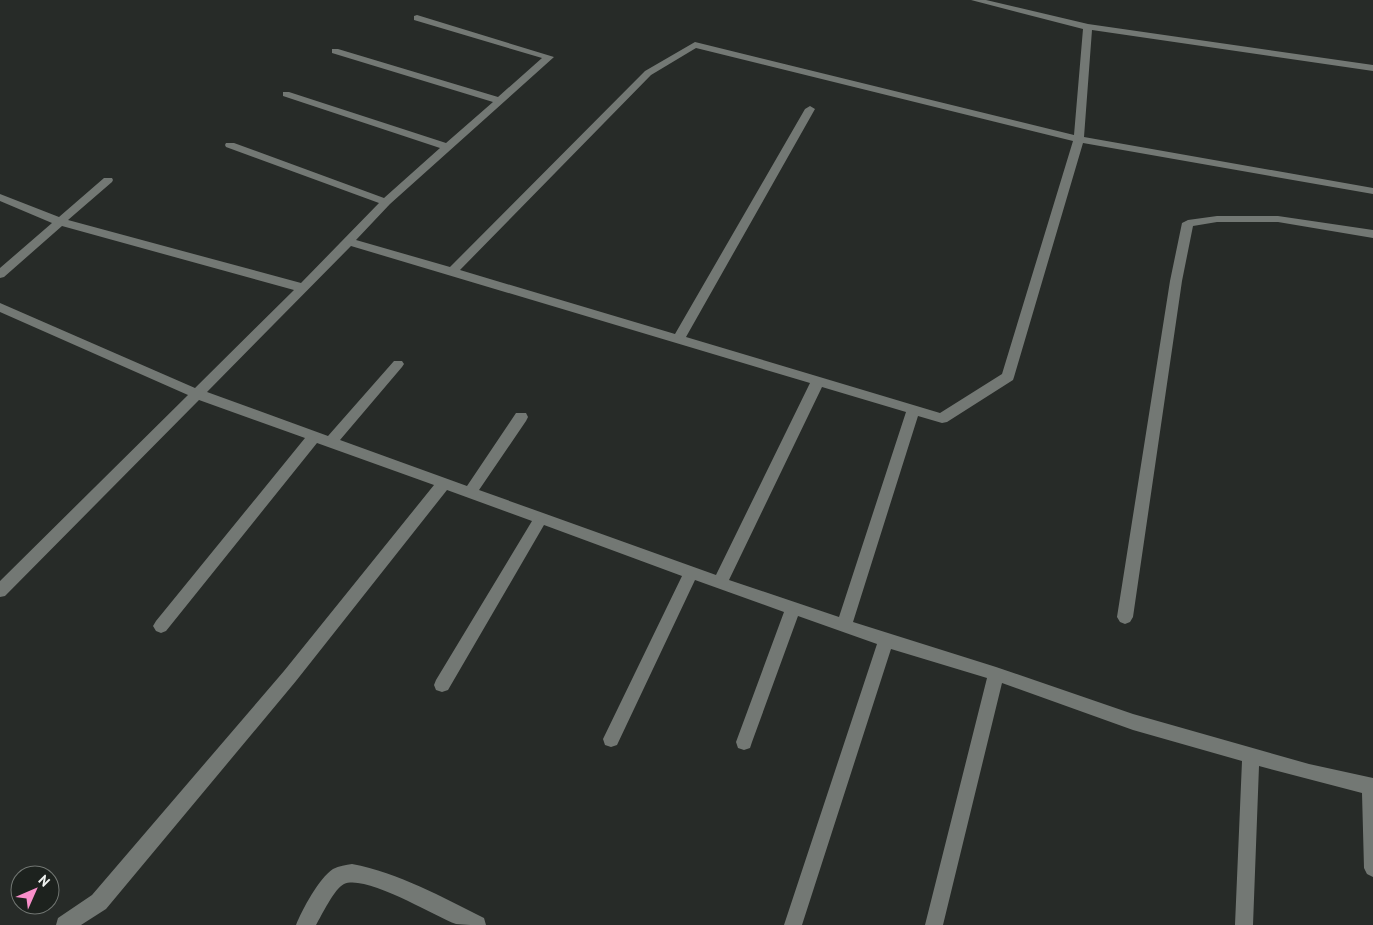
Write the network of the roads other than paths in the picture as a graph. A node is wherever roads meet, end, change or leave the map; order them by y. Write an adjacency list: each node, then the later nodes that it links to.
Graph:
1 (975, 0): 3 (street)
2 (417, 18): 7 (street)
3 (1088, 27): 5 (street); 9 (street)
4 (335, 51): 7 (street)
5 (1373, 68)
6 (286, 94): 11 (street)
7 (500, 101): 11 (street)
8 (810, 109): 23 (street)
9 (1079, 138): 13 (street); 19 (street); 27 (street)
10 (230, 145): 15 (street)
11 (447, 147): 15 (street)
12 (108, 180): 16 (street)
13 (1373, 191)
14 (0, 197): 16 (street)
15 (386, 202): 18 (street)
16 (61, 222): 20 (street); 21 (street)
17 (1373, 234): 38 (street)
18 (348, 241): 19 (street); 21 (street)
19 (452, 272): 23 (street)
20 (0, 274)
21 (303, 288): 26 (street)
22 (0, 307): 26 (street)
23 (678, 340): 25 (street)
24 (398, 364): 30 (street)
25 (818, 381): 27 (street); 35 (street)
26 (197, 394): 29 (street); 36 (street)
27 (913, 410): 40 (street)
28 (521, 417): 32 (street)
29 (315, 436): 30 (street); 39 (street)
30 (331, 442): 31 (street)
31 (444, 483): 32 (street); 49 (street)
32 (470, 492): 33 (street)
33 (541, 518): 34 (street); 43 (street)
34 (691, 573): 35 (street); 44 (street)
35 (720, 583): 37 (street)
36 (0, 592)
37 (793, 608): 40 (street); 45 (street)
38 (1125, 617)
39 (161, 626)
40 (844, 626): 41 (street)
41 (886, 640): 42 (street); 52 (street)
42 (996, 674): 46 (street); 53 (street)
43 (442, 685)
44 (611, 739)
45 (744, 742)
46 (1251, 756): 47 (street); 54 (street)
47 (1372, 786): 48 (street)
48 (1373, 868)
49 (65, 925)
50 (305, 925): 51 (street)
51 (478, 925)
52 (793, 925)
53 (934, 925)
54 (1244, 925)

